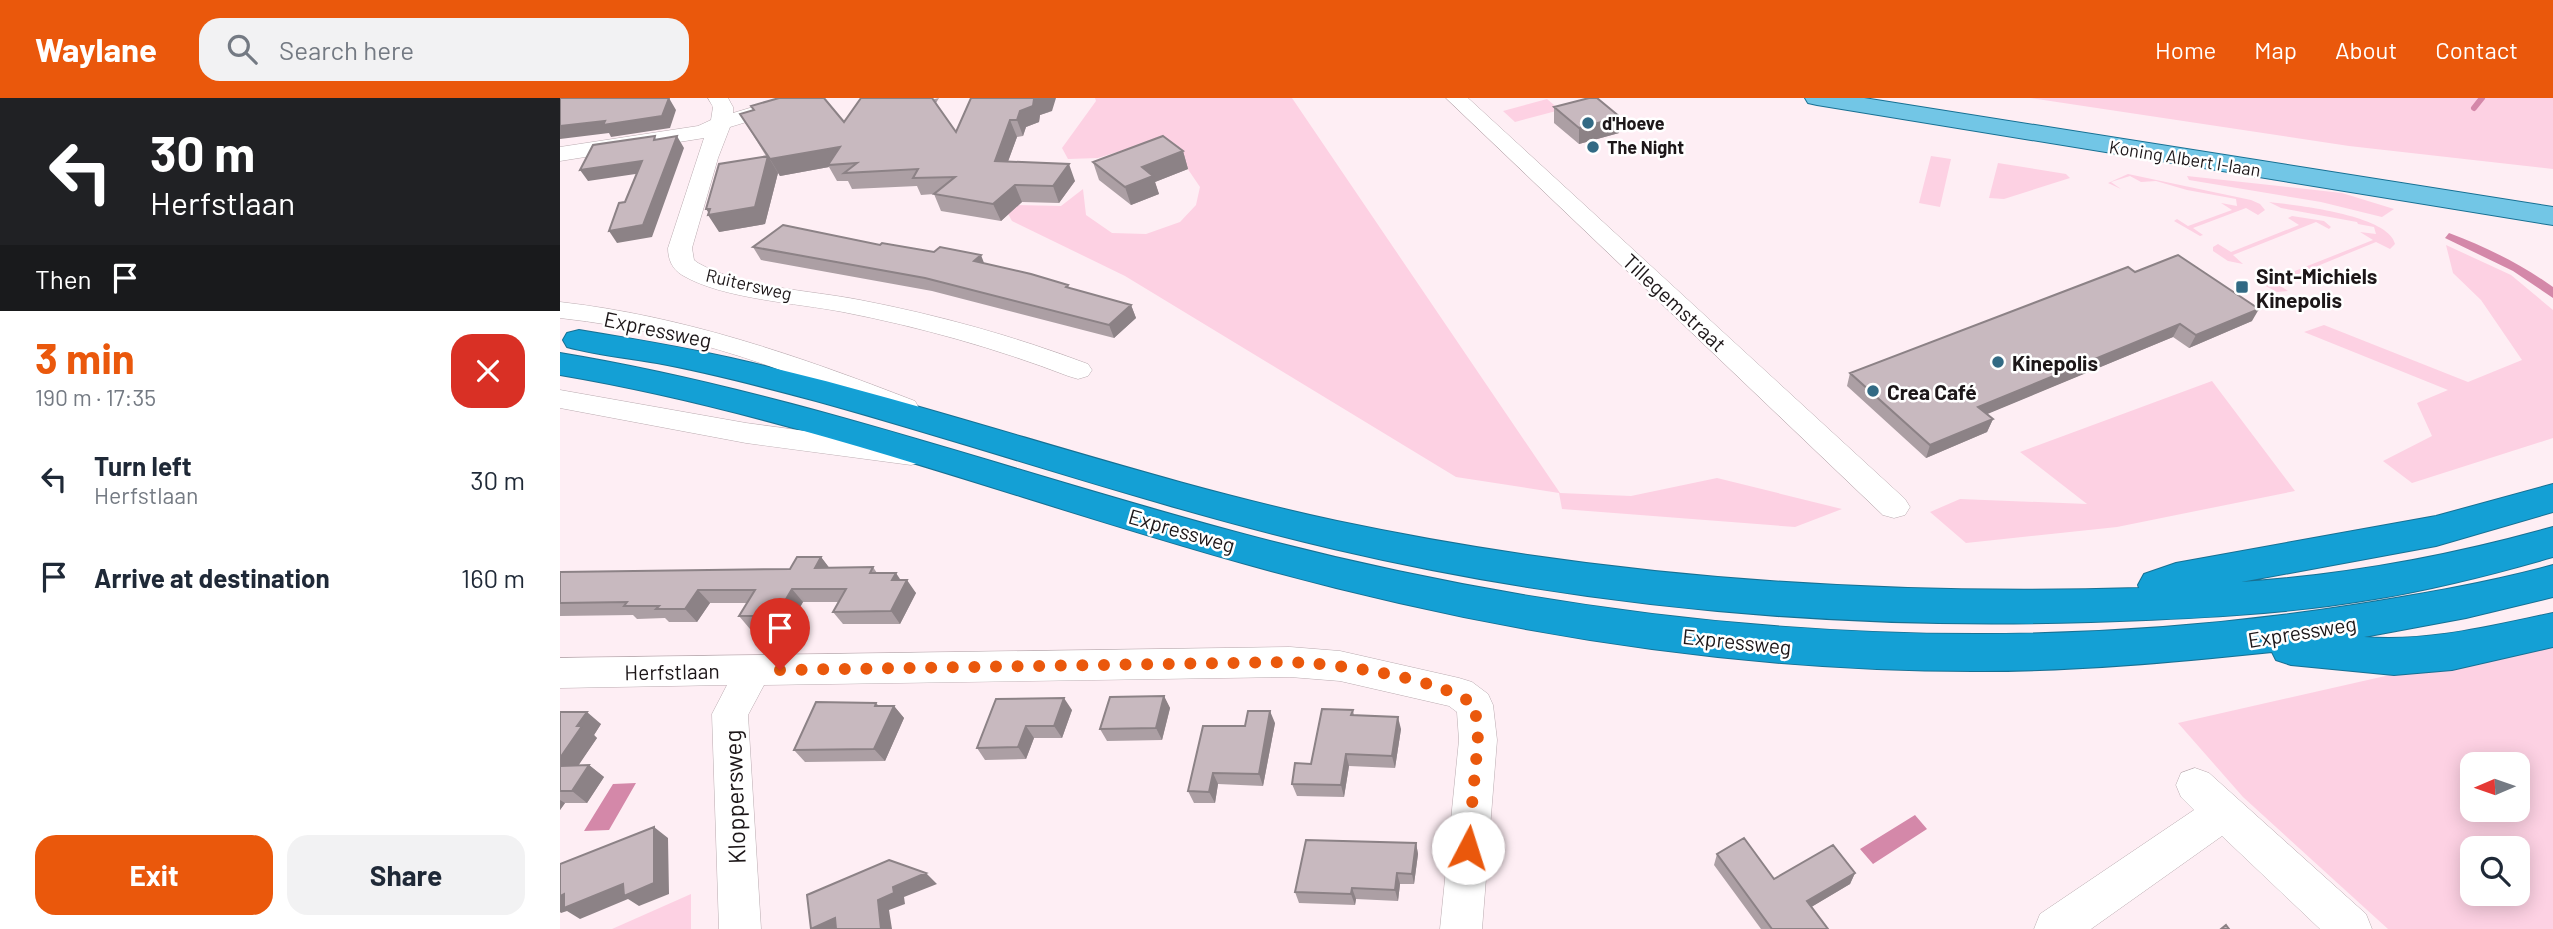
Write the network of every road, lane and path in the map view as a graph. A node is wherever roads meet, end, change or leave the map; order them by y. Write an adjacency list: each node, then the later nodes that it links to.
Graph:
1 (805, 98): 5 (street)
2 (1456, 98): 17 (street, Tillegemstraat)
3 (1817, 98): 8 (main road, Koning Albert I-laan)
4 (1903, 98): 7 (main road, Koning Albert I-laan)
5 (720, 111): 6 (street); 12 (street, Ruitersweg)
6 (560, 153)
7 (2553, 204)
8 (2553, 216)
9 (560, 310): 14 (street, Expressweg)
10 (560, 338): 14 (highway, Expressweg)
11 (560, 364): 15 (highway, Expressweg)
12 (1078, 370)
13 (560, 399): 15 (street, Expressweg)
14 (991, 442): 20 (highway, Expressweg)
15 (936, 458): 22 (highway, Expressweg)
16 (2553, 498): 20 (highway)
17 (1894, 507)
18 (2553, 542): 20 (highway, Expressweg)
19 (2553, 581): 22 (highway, Expressweg)
20 (2100, 607)
21 (2553, 630): 22 (highway)
22 (2240, 641)
23 (753, 670): 24 (street, Herfstlaan); 27 (street, Kloppersweg); 28 (street, Herfstlaan)
24 (560, 673)
25 (2195, 785): 26 (street)
26 (2224, 812): 29 (street); 30 (street)
27 (740, 929)
28 (1461, 929)
29 (2054, 929)
30 (2351, 929)

